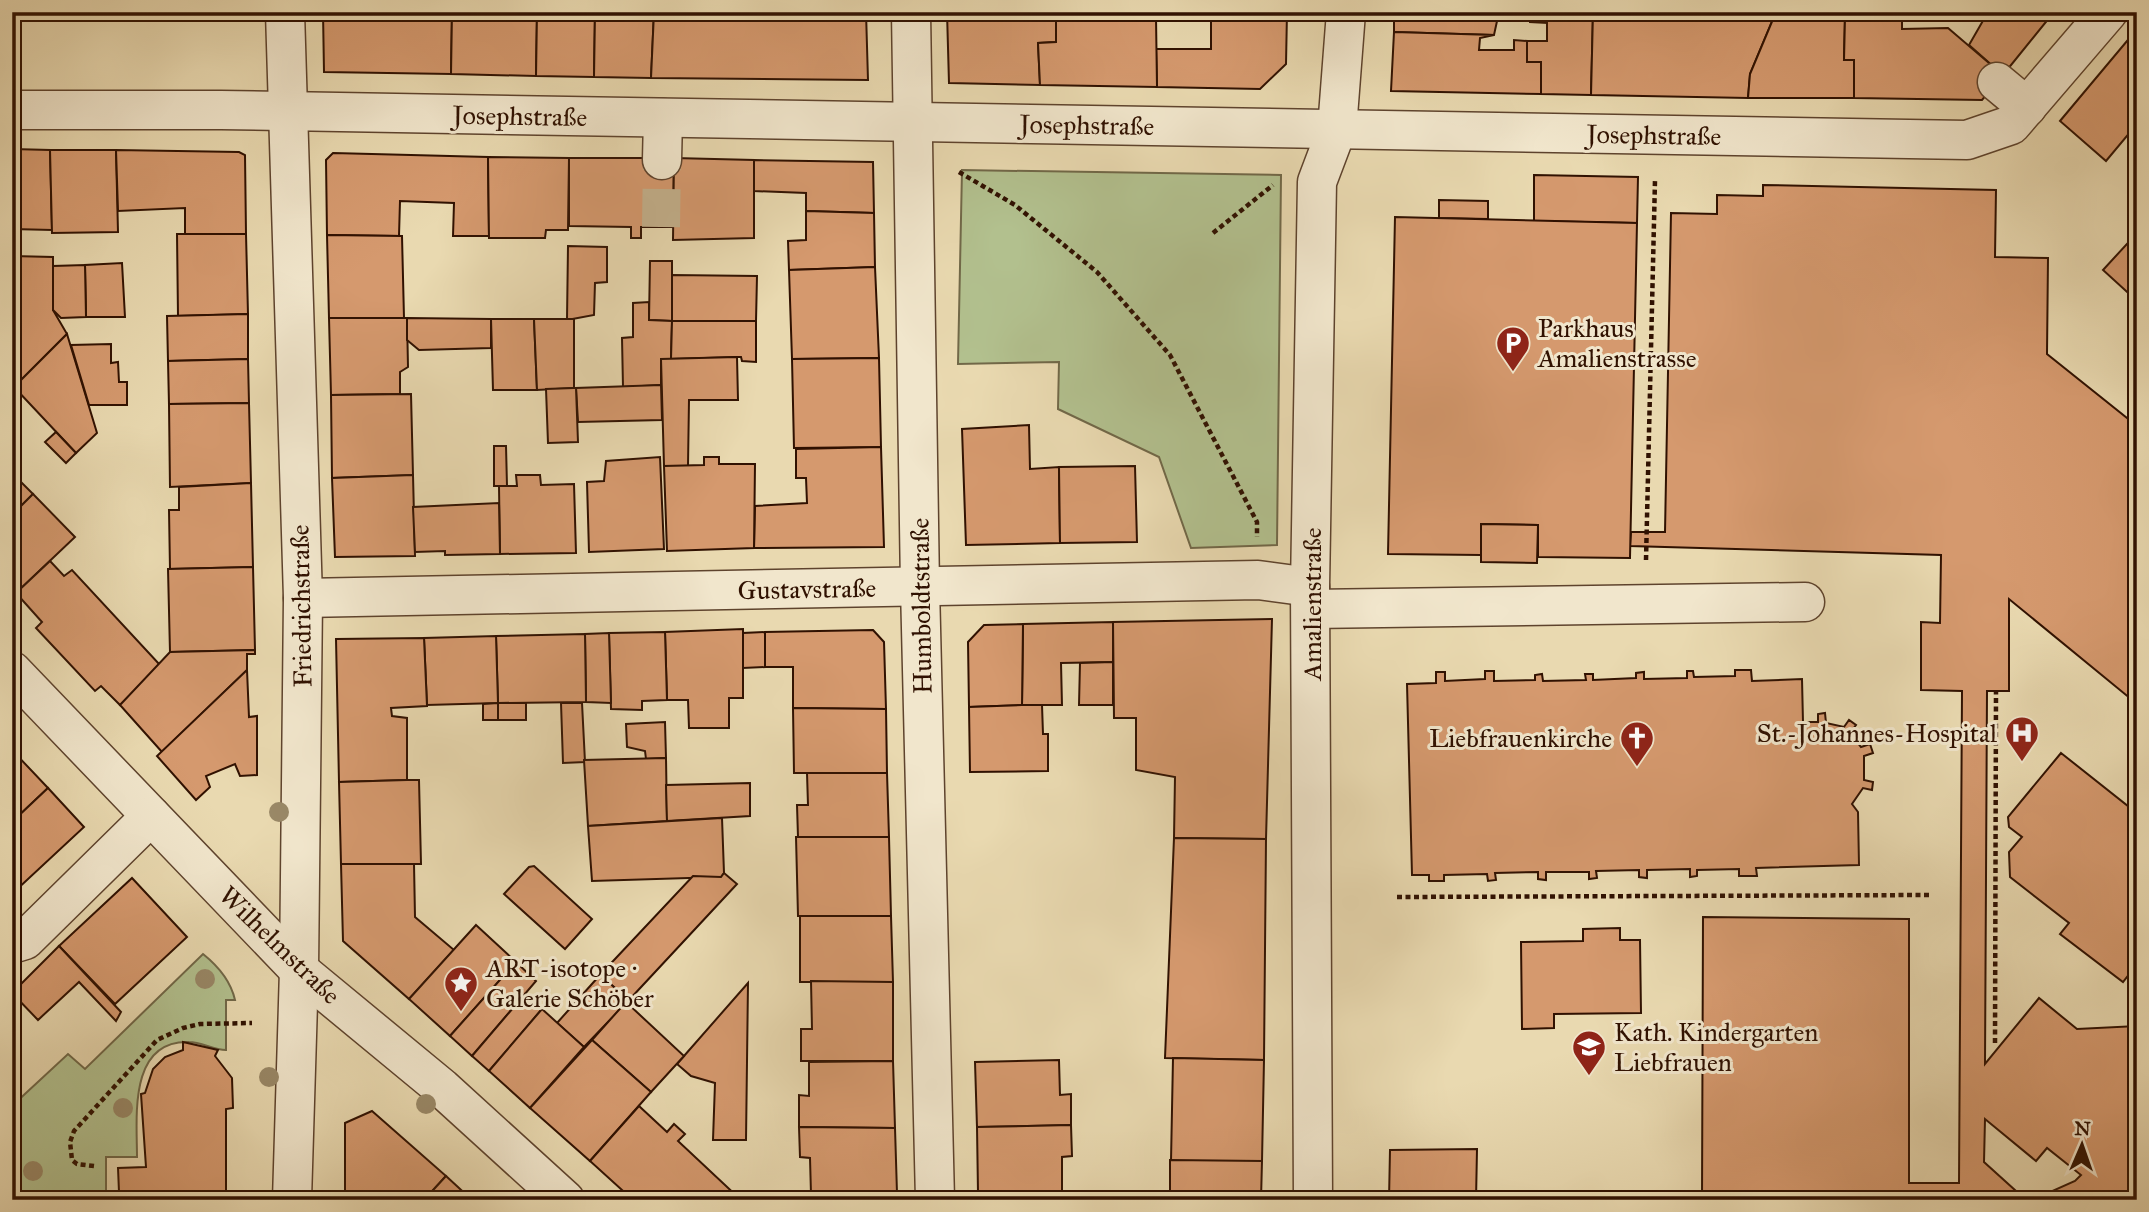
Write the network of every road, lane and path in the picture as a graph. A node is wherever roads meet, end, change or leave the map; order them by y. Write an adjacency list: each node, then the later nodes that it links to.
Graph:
1 (285, 12): 8 (street, Friedrichstraße)
2 (911, 12): 12 (street, Humboldtstraße)
3 (1346, 12): 10 (street, Amalienstraße)
4 (2108, 12): 6 (street, Josephstraße)
5 (1997, 82): 6 (street)
6 (2026, 107): 11 (street, Josephstraße)
7 (12, 110): 8 (street, Josephstraße)
8 (287, 113): 9 (street, Josephstraße); 18 (street, Friedrichstraße)
9 (663, 118): 12 (street, Josephstraße); 13 (street)
10 (1337, 129): 11 (street, Josephstraße); 12 (street, Josephstraße); 14 (street, Amalienstraße)
11 (1656, 135): 21 (path)
12 (914, 137): 16 (path); 17 (street, Humboldtstraße)
13 (662, 160)
14 (1317, 182): 15 (path); 19 (street, Amalienstraße)
15 (1213, 233)
16 (1258, 580): 17 (street, Gustavstraße); 19 (street, Gustavstraße)
17 (920, 587): 18 (street, Gustavstraße); 34 (street, Humboldtstraße)
18 (303, 598): 28 (street, Friedrichstraße)
19 (1311, 598): 21 (street, Gustavstraße); 35 (street, Amalienstraße)
20 (1805, 602): 21 (street, Gustavstraße)
21 (1645, 606)
22 (12, 671): 24 (street, Wilhelmstraße)
23 (1996, 690): 30 (path)
24 (151, 816): 27 (street); 28 (street, Wilhelmstraße)
25 (1931, 895): 26 (path)
26 (1396, 897)
27 (12, 944)
28 (299, 970): 29 (street, Friedrichstraße); 33 (street, Wilhelmstraße)
29 (297, 1024): 31 (path); 32 (street, Friedrichstraße)
30 (1995, 1043)
31 (94, 1166)
32 (292, 1200)
33 (565, 1200)
34 (935, 1200)
35 (1313, 1200)

